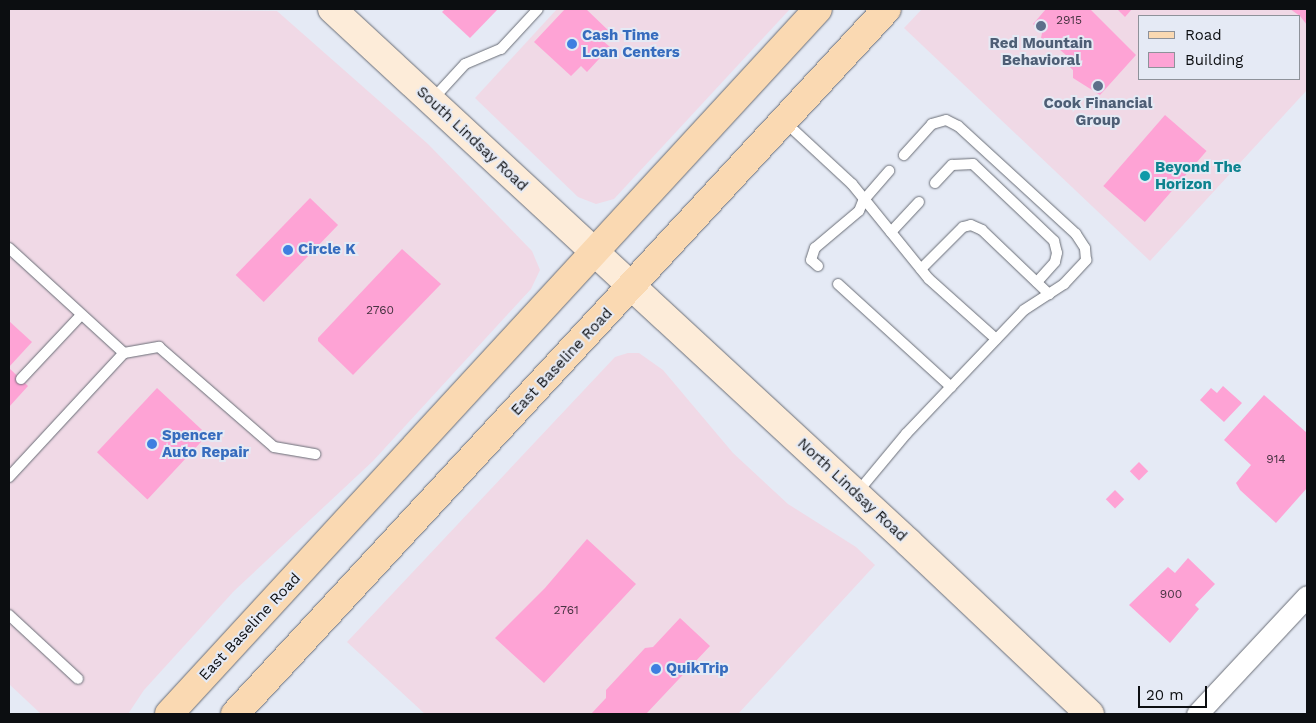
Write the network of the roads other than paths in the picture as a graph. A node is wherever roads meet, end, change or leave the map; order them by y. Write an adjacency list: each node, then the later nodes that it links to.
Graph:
1 (332, 9): 5 (main road, South Lindsay Road)
2 (538, 9): 5 (lane)
3 (818, 9): 14 (main road, East Baseline Road)
4 (887, 9): 6 (main road, East Baseline Road)
5 (431, 101): 14 (main road, South Lindsay Road)
6 (784, 121): 10 (lane); 19 (main road, East Baseline Road)
7 (904, 155): 20 (lane)
8 (889, 171): 10 (lane)
9 (935, 183): 17 (lane)
10 (863, 200): 12 (lane); 15 (lane)
11 (918, 202): 12 (lane)
12 (891, 232): 16 (lane)
13 (9, 248): 21 (lane)
14 (603, 262): 19 (main road, North Lindsay Road); 32 (main road, East Baseline Road)
15 (818, 266)
16 (921, 269): 17 (lane); 22 (lane)
17 (1037, 282): 20 (lane)
18 (838, 284): 25 (lane)
19 (631, 288): 28 (main road, North Lindsay Road); 33 (main road, East Baseline Road)
20 (1049, 294): 22 (lane)
21 (81, 315): 23 (lane); 24 (lane)
22 (996, 339): 25 (lane)
23 (124, 353): 26 (lane); 27 (lane)
24 (21, 378)
25 (951, 387): 28 (lane)
26 (315, 454)
27 (9, 477)
28 (856, 494): 34 (main road, North Lindsay Road)
29 (1307, 596): 35 (street)
30 (9, 615): 31 (lane)
31 (78, 678)
32 (169, 714)
33 (235, 714)
34 (1090, 714)
35 (1197, 714)

